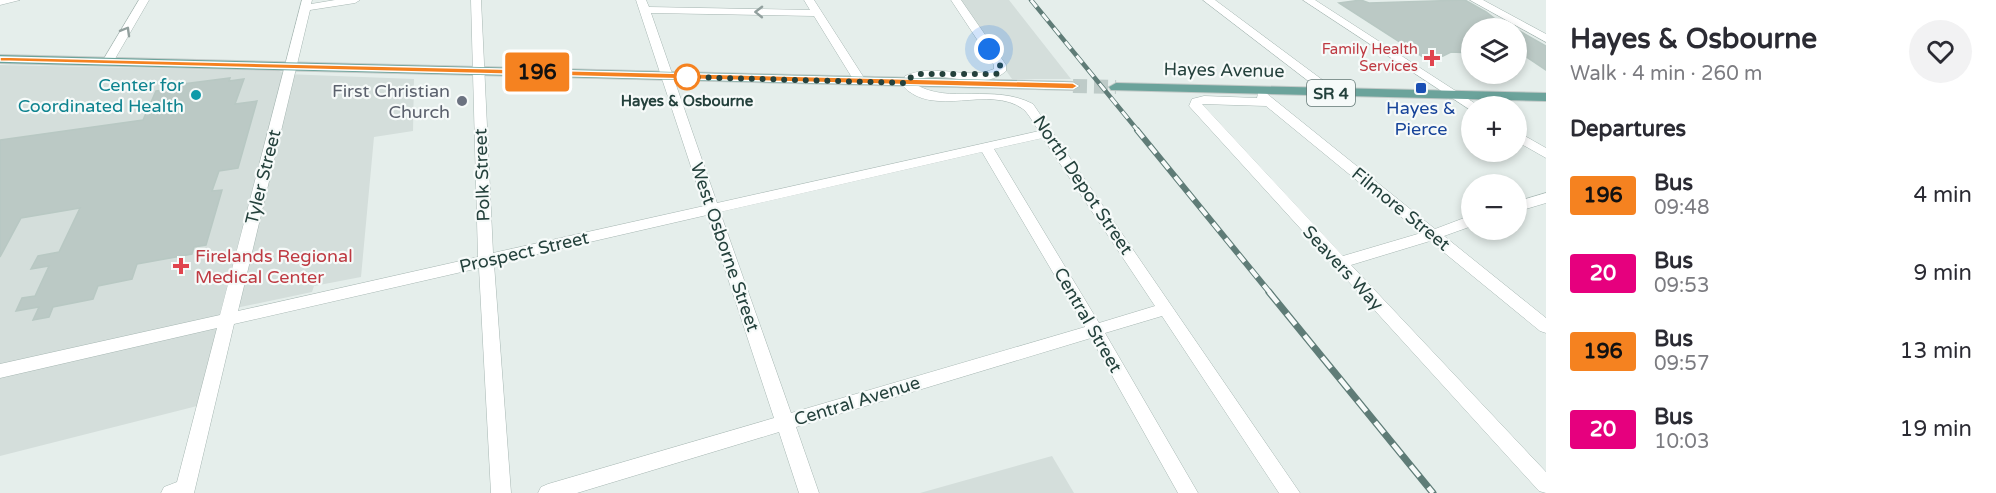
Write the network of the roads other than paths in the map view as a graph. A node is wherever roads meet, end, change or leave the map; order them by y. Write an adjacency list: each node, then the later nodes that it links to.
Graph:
1 (15, 0): 10 (street)
2 (144, 0): 16 (street, one-way to 2)
3 (355, 0): 11 (street)
4 (476, 0): 18 (street, Polk Street)
5 (809, 0): 13 (street)
6 (956, 0): 21 (street)
7 (1208, 0): 25 (street)
8 (1308, 0): 26 (street)
9 (1475, 0): 14 (street)
10 (0, 2)
11 (306, 4): 17 (street, Tyler Street)
12 (643, 5): 13 (street, one-way to 12); 19 (street, West Osborne Street)
13 (817, 13): 20 (street)
14 (1546, 39)
15 (0, 59): 16 (main road)
16 (108, 62): 17 (main road)
17 (290, 67): 18 (main road); 42 (street, Tyler Street)
18 (478, 70): 19 (main road); 39 (street, Polk Street)
19 (666, 76): 20 (main road); 36 (street, West Osborne Street)
20 (860, 81): 21 (main road)
21 (907, 83): 22 (main road); 30 (street, North Depot Street)
22 (1073, 86)
23 (1116, 87): 24 (main road, Hayes Avenue / SR 4)
24 (1255, 91): 25 (main road, Hayes Avenue / SR 4); 29 (street, Filmore Street)
25 (1332, 93): 26 (main road, Hayes Avenue / SR 4)
26 (1455, 95): 27 (main road, Hayes Avenue / SR 4); 28 (street)
27 (1546, 97)
28 (1461, 99)
29 (1268, 102): 38 (street, Filmore Street); 40 (street, Seavers Way)
30 (1048, 133): 32 (street, Prospect Street); 41 (street, North Depot Street)
31 (1527, 142): 33 (street)
32 (986, 147): 36 (street, Prospect Street); 44 (street, Central Street)
33 (1546, 154)
34 (1546, 198): 35 (street)
35 (1527, 204)
36 (713, 210): 39 (street, Prospect Street); 46 (street, West Osborne Street)
37 (1461, 224): 38 (street)
38 (1433, 235): 40 (street); 43 (street, Filmore Street)
39 (486, 260): 42 (street, Prospect Street); 49 (street, Polk Street)
40 (1339, 263): 47 (street, Seavers Way)
41 (1166, 309): 44 (street, Central Avenue); 53 (street, North Depot Street)
42 (229, 319): 45 (street, Prospect Street); 48 (street, Tyler Street)
43 (1546, 327)
44 (1095, 330): 46 (street, Central Avenue); 52 (street, Central Street)
45 (0, 371)
46 (785, 423): 50 (street, Central Avenue); 51 (street, West Osborne Street)
47 (1542, 475)
48 (180, 492)
49 (501, 493)
50 (548, 493)
51 (809, 493)
52 (1188, 493)
53 (1290, 493)

